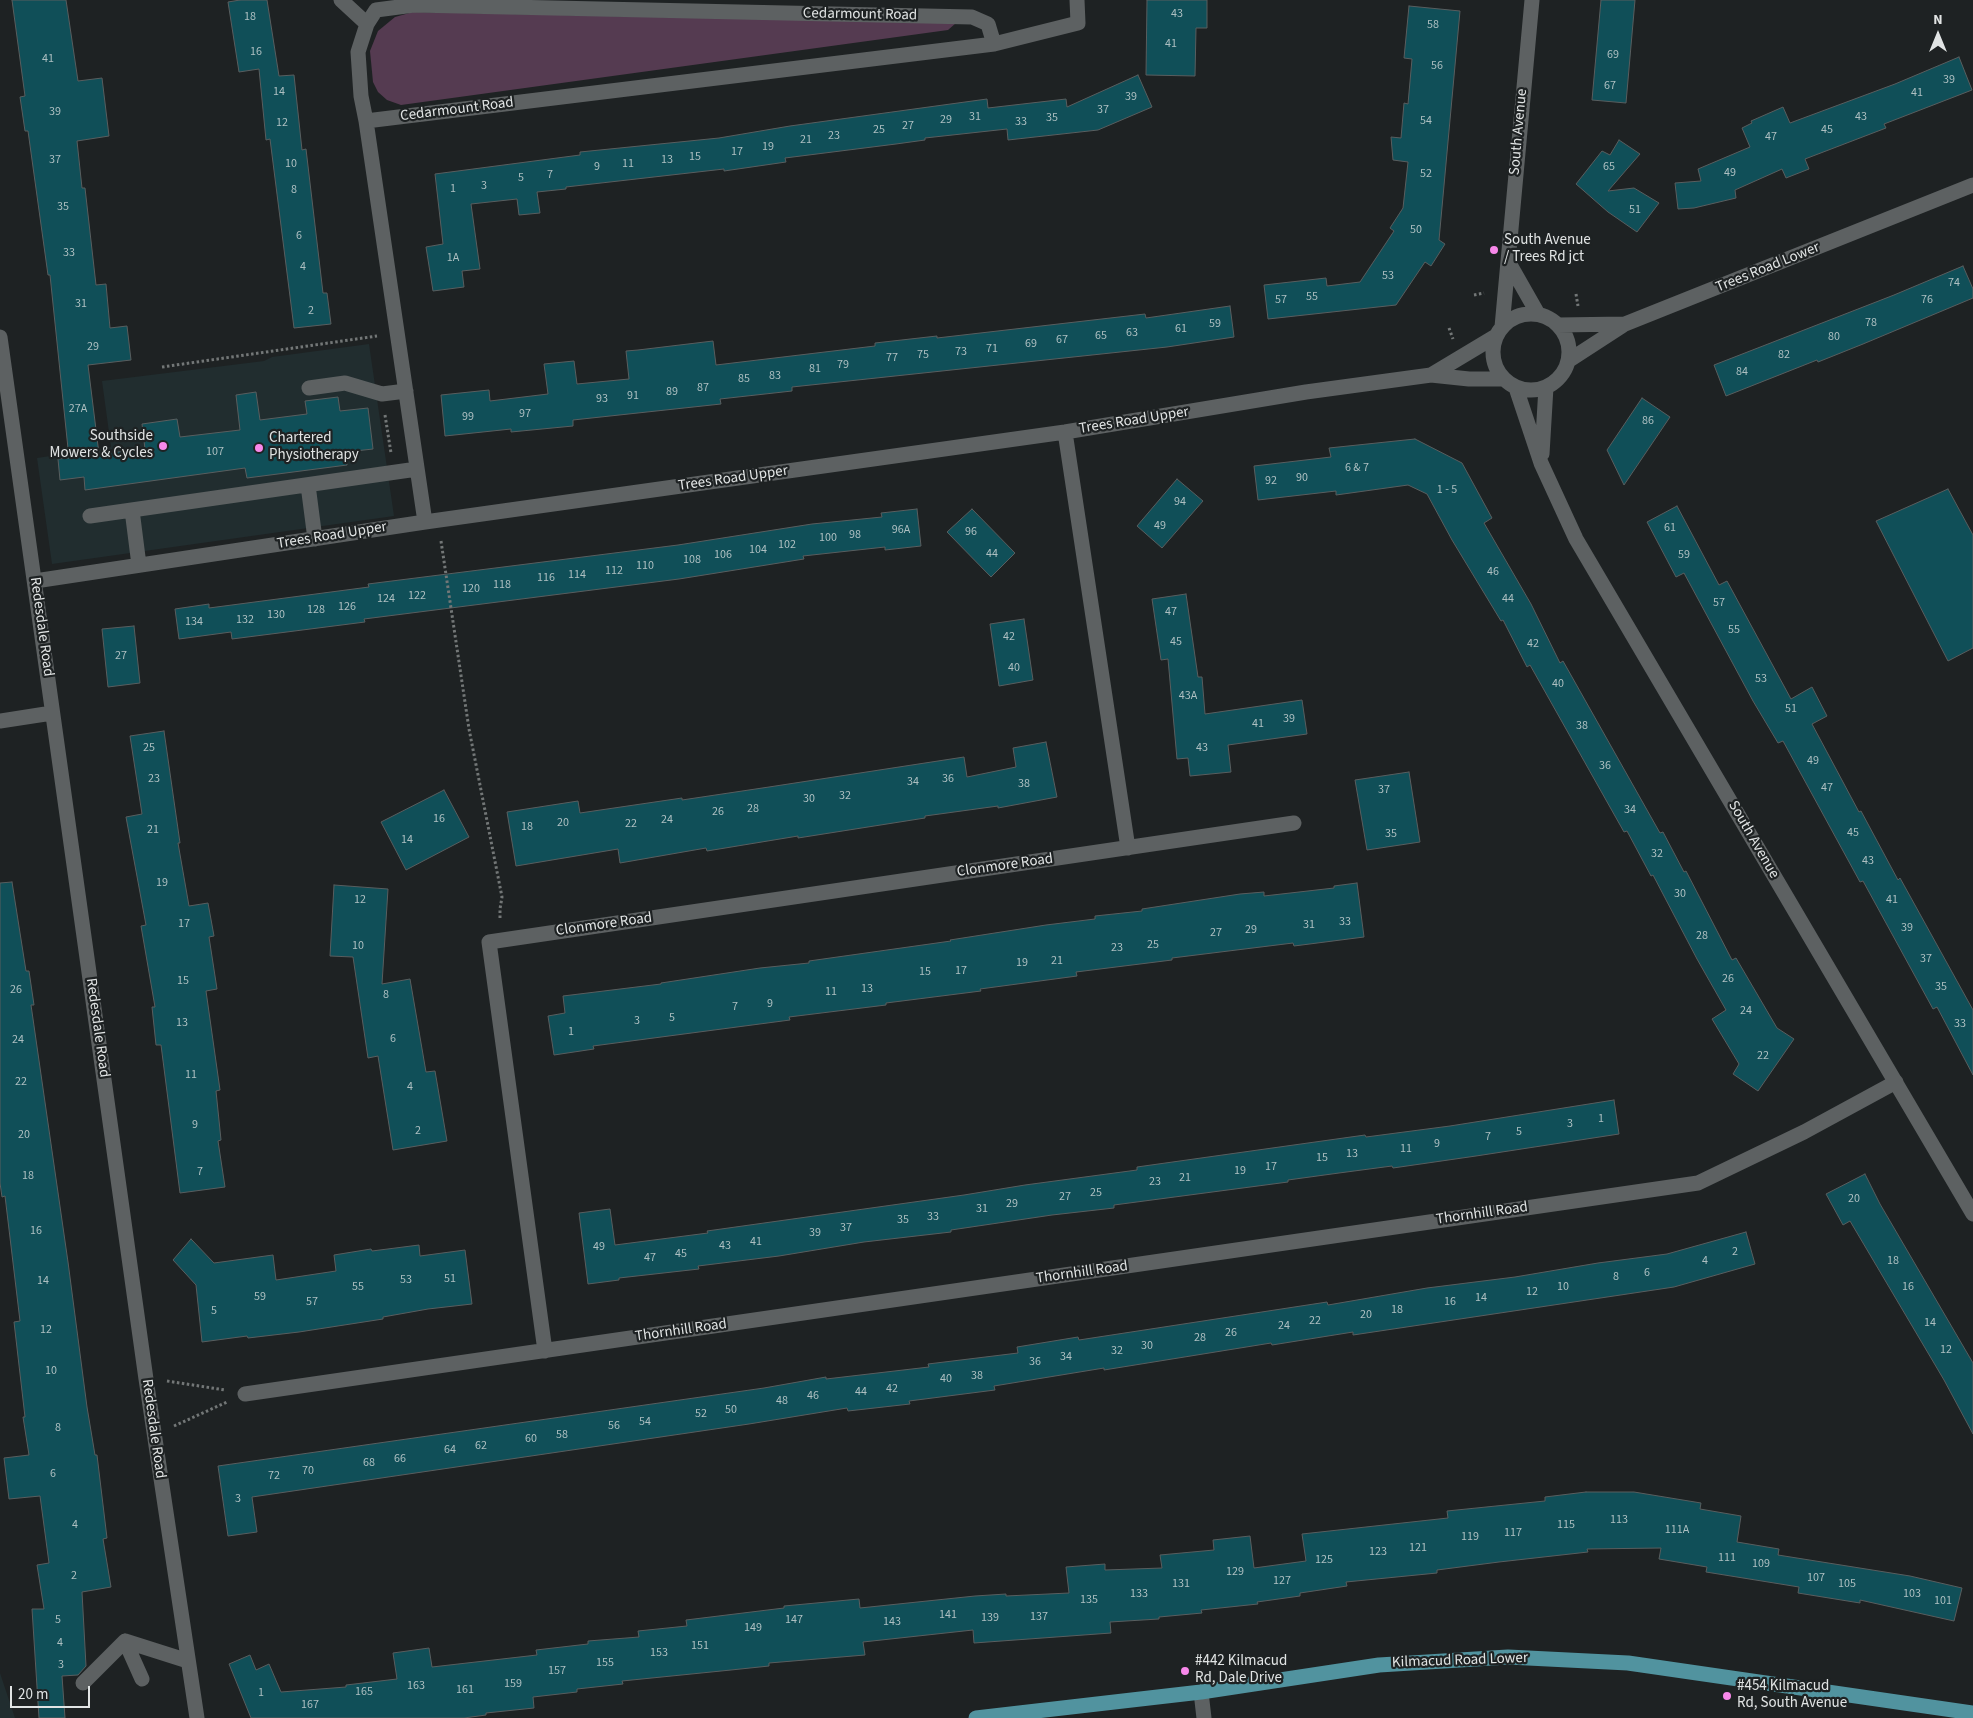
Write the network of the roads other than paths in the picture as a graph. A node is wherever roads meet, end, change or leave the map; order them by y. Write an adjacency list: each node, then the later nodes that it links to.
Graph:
1 (341, 0): 4 (street)
2 (1077, 0): 5 (street, Cedarmount Road)
3 (1532, 0): 8 (street, South Avenue)
4 (367, 24): 5 (street, Cedarmount Road); 6 (street)
5 (994, 44): 6 (street, Cedarmount Road)
6 (366, 121): 19 (street)
7 (1973, 186): 10 (street, Trees Road Lower)
8 (1509, 264): 9 (street); 12 (street, South Avenue)
9 (1538, 314): 11 (street); 12 (street)
10 (1625, 324): 11 (street); 14 (street, Trees Road Lower)
11 (1558, 325): 14 (street)
12 (1499, 332): 15 (street); 16 (street)
13 (0, 337): 29 (street, Redesdale Road)
14 (1568, 361): 17 (street)
15 (1431, 375): 16 (street); 20 (street, Trees Road Upper)
16 (1510, 384): 17 (street); 21 (street, South Avenue)
17 (1546, 387): 21 (street, South Avenue)
18 (310, 388): 19 (street)
19 (406, 391): 22 (street)
20 (1065, 432): 26 (street, Trees Road Upper); 33 (street)
21 (1541, 462): 34 (street, South Avenue)
22 (417, 469): 23 (street); 26 (street)
23 (308, 485): 24 (street); 27 (street)
24 (132, 510): 25 (street); 28 (street)
25 (90, 516)
26 (425, 522): 27 (street, Trees Road Upper)
27 (315, 539): 28 (street, Trees Road Upper)
28 (139, 565): 29 (street, Trees Road Upper)
29 (35, 581): 30 (street, Redesdale Road)
30 (52, 713): 31 (street); 39 (street, Redesdale Road)
31 (0, 721)
32 (1294, 823): 33 (street, Clonmore Road)
33 (1128, 848): 36 (street, Clonmore Road)
34 (1896, 1082): 35 (street, South Avenue); 36 (street, Thornhill Road)
35 (1973, 1214)
36 (545, 1351): 37 (street, Thornhill Road)
37 (245, 1394)
38 (125, 1641): 39 (street); 40 (street); 41 (street)
39 (188, 1661): 44 (street, Redesdale Road)
40 (142, 1679)
41 (83, 1683)
42 (1201, 1692): 43 (main road, Kilmacud Road Lower); 45 (main road, Kilmacud Road Lower); 46 (street)
43 (1973, 1714)
44 (197, 1718)
45 (976, 1718)
46 (1204, 1718)

